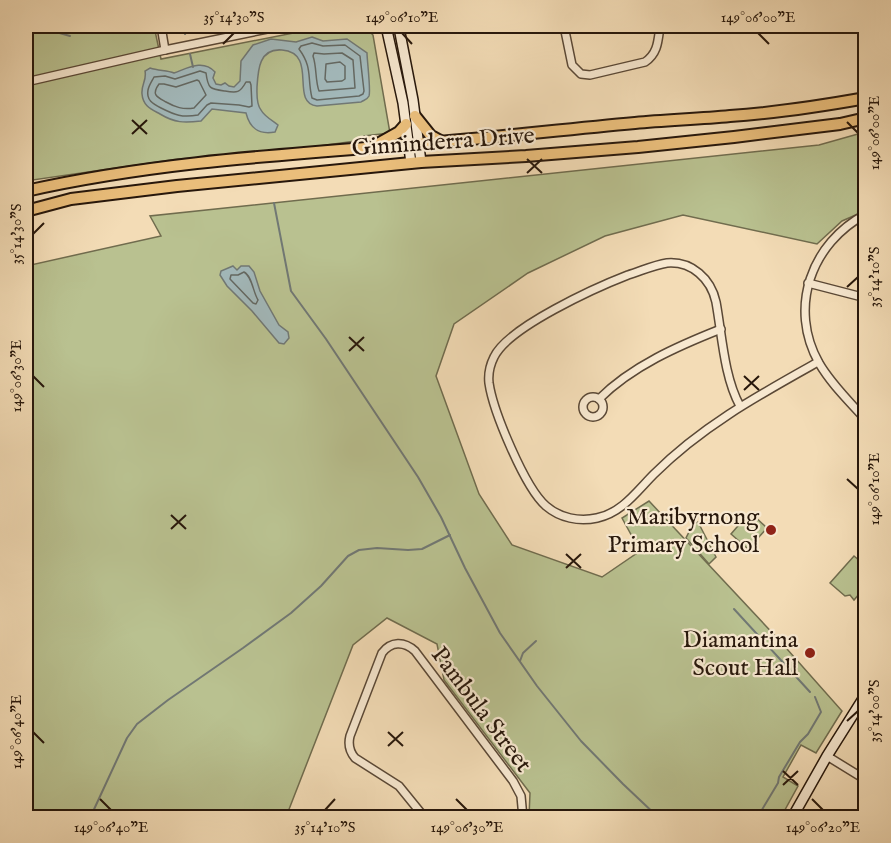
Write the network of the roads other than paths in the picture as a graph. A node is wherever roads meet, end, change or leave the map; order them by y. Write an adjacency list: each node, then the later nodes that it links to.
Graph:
1 (161, 26): 7 (street)
2 (282, 26): 7 (street)
3 (386, 26): 12 (street)
4 (402, 26): 10 (street)
5 (564, 26): 6 (street)
6 (660, 26)
7 (165, 50): 8 (street)
8 (26, 82)
9 (866, 98): 13 (main road, Ginninderra Drive)
10 (416, 116): 13 (main road); 14 (street)
11 (866, 118): 16 (main road, Ginninderra Drive)
12 (406, 124): 14 (street); 15 (main road)
13 (442, 142): 14 (main road, Ginninderra Drive)
14 (414, 144): 15 (main road, Ginninderra Drive); 16 (street)
15 (371, 147): 17 (main road, Ginninderra Drive)
16 (416, 163): 18 (main road, Ginninderra Drive)
17 (26, 191)
18 (26, 211)
19 (866, 214): 20 (street)
20 (808, 283): 21 (street); 23 (street)
21 (866, 298)
22 (721, 329): 24 (street); 25 (street); 25 (street)
23 (818, 362): 25 (street); 26 (street)
24 (599, 399)
25 (740, 406)
26 (866, 420)
27 (866, 694): 28 (street)
28 (826, 756): 29 (street); 32 (street)
29 (866, 780)
30 (424, 818): 31 (street, Pambula Street)
31 (523, 818)
32 (792, 818)

